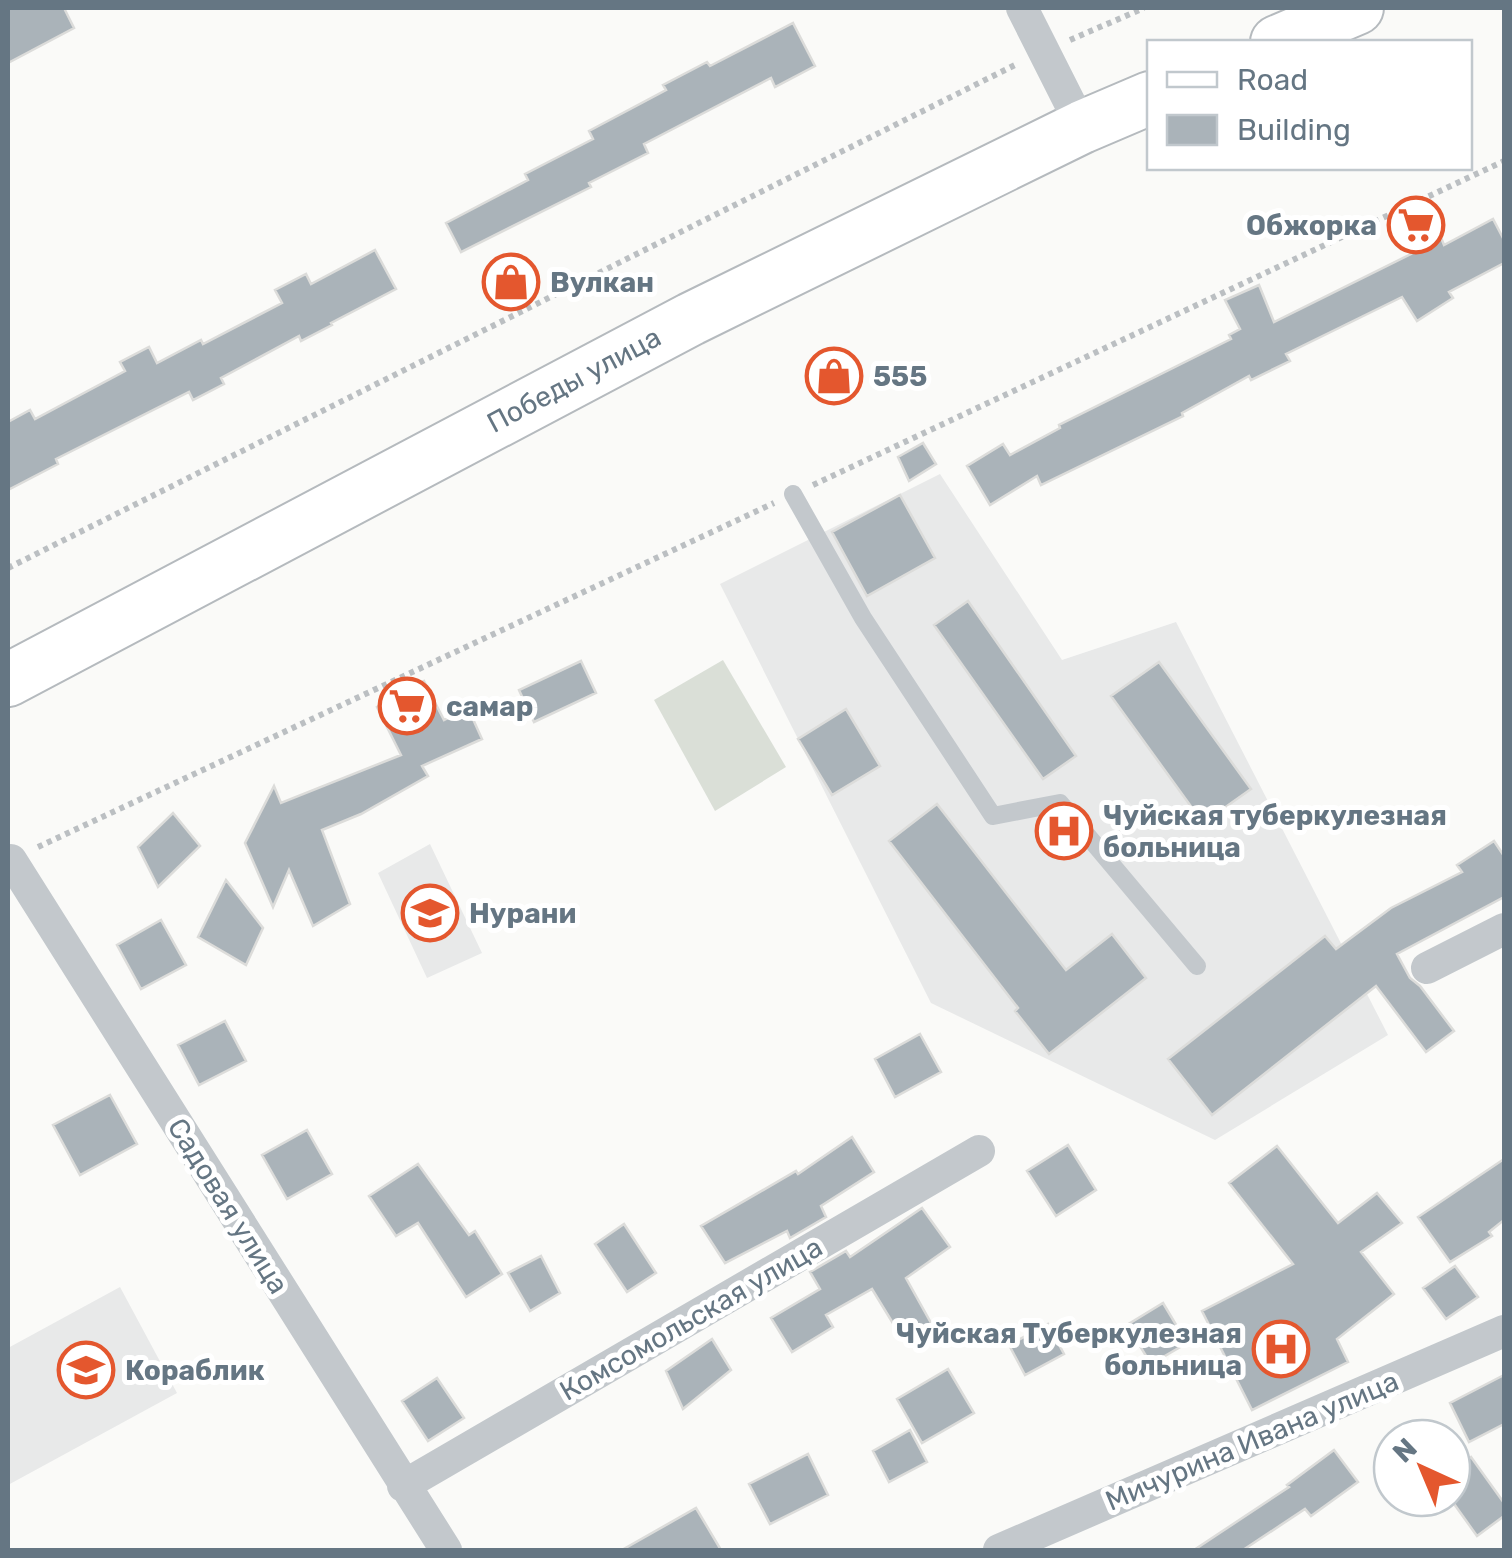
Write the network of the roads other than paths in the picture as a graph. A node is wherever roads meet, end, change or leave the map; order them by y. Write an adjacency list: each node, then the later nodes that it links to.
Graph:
1 (1022, 8): 5 (street)
2 (1358, 8): 3 (main road)
3 (1282, 40)
4 (1147, 99): 5 (main road, Победы улица)
5 (1082, 127): 7 (main road, Победы улица)
6 (793, 494): 10 (lane)
7 (8, 680)
8 (11, 860): 14 (street, Садовая улица)
9 (1504, 928): 11 (street)
10 (1197, 966)
11 (1427, 968)
12 (979, 1151): 14 (street, Комсомольская улица)
13 (1504, 1331): 16 (street, Мичурина Ивана улица)
14 (403, 1486): 15 (street, Садовая улица)
15 (446, 1550)
16 (999, 1550)

